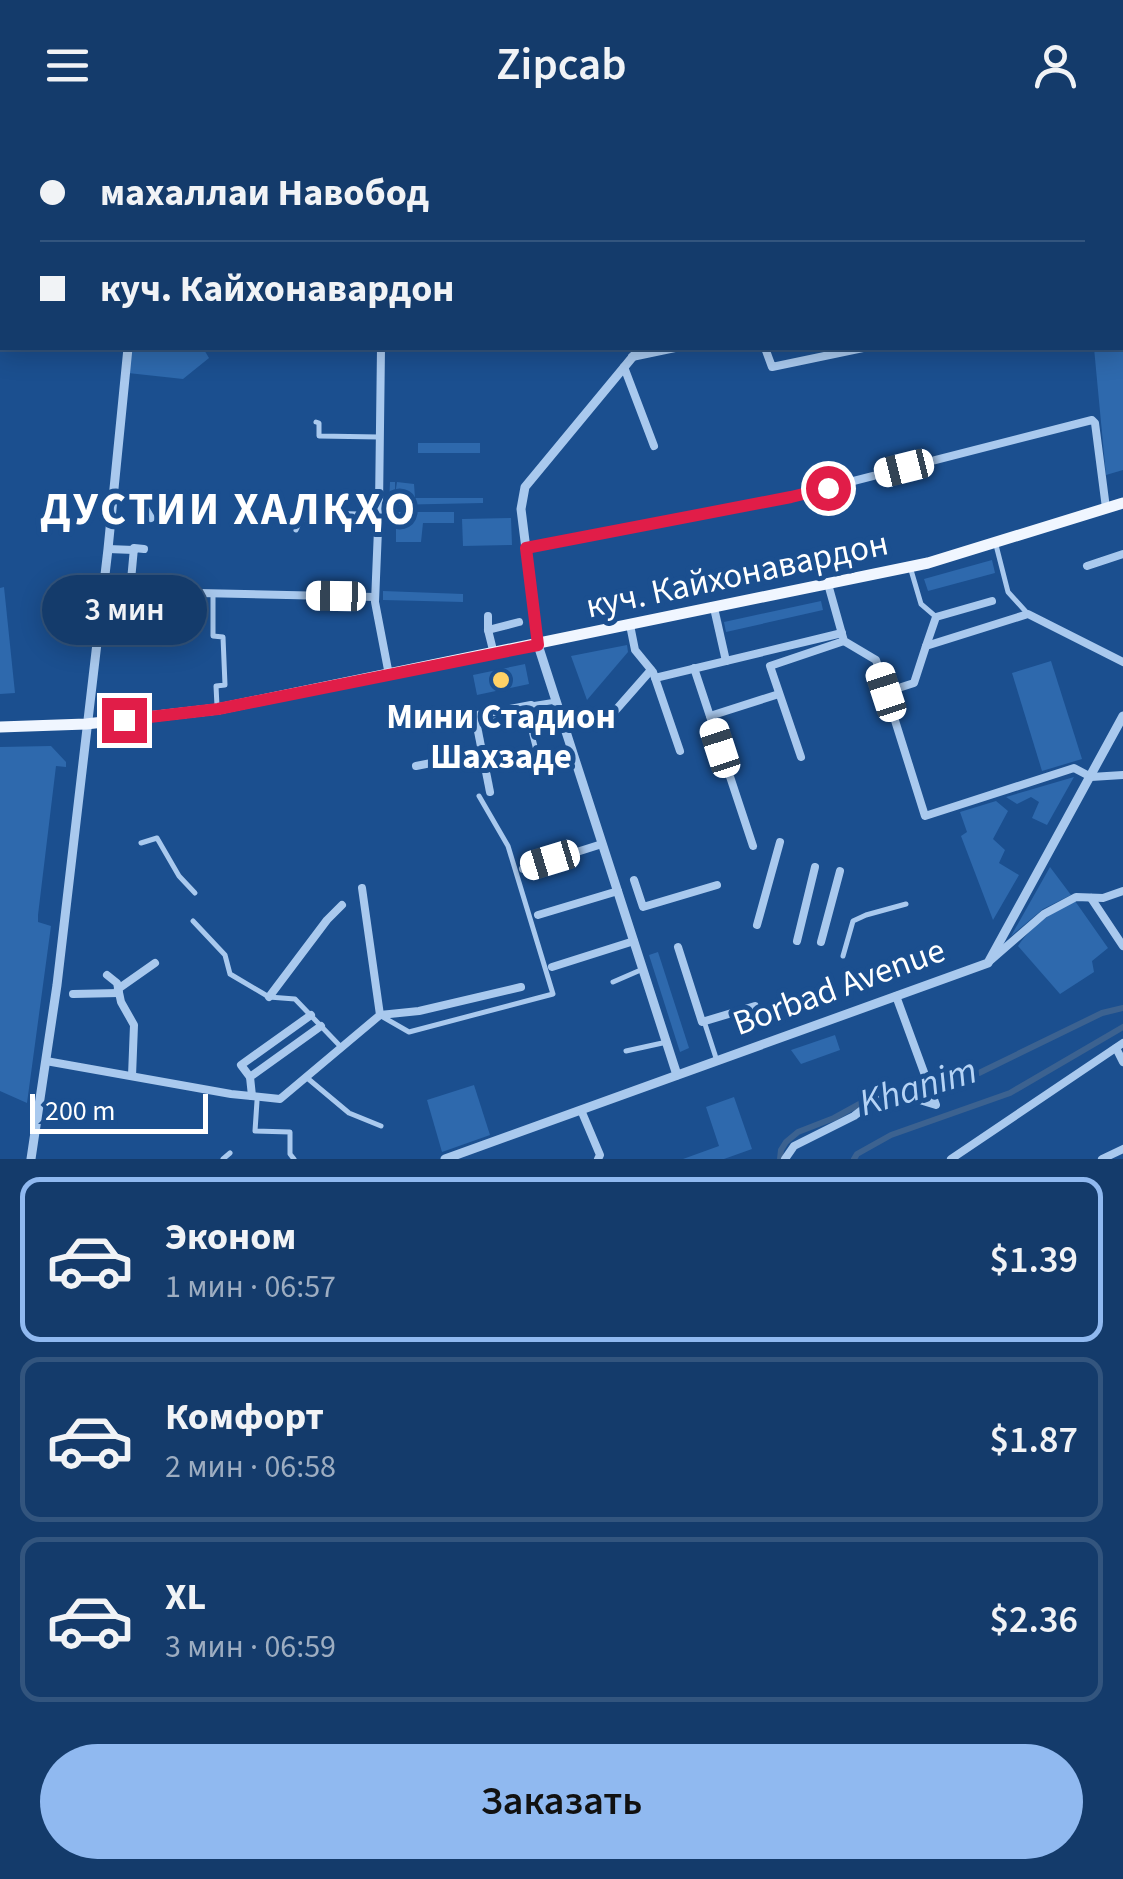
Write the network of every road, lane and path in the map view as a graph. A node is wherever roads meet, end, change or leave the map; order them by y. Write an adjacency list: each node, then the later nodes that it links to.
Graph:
1 (128, 350): 21 (street)
2 (381, 350): 10 (street)
3 (638, 350): 7 (street)
4 (665, 350): 7 (street)
5 (766, 350): 6 (street)
6 (853, 350)
7 (632, 357): 8 (street)
8 (624, 366): 11 (street); 20 (street)
9 (316, 422): 10 (street)
10 (380, 432): 15 (street)
11 (654, 446)
12 (1123, 502): 14 (main road, куч. Кайхонавардон)
13 (145, 508): 17 (street)
14 (1106, 508): 19 (main road, куч. Кайхонавардон); 20 (street)
15 (379, 516): 16 (street); 29 (street)
16 (337, 517): 18 (street)
17 (151, 518)
18 (296, 530)
19 (995, 542): 24 (main road, куч. Кайхонавардон); 32 (street)
20 (526, 548): 39 (street)
21 (108, 549): 26 (street); 56 (street)
22 (1123, 554): 23 (street)
23 (1086, 566)
24 (910, 567): 25 (main road, куч. Кайхонавардон); 34 (street)
25 (828, 584): 31 (main road, куч. Кайхонавардон); 38 (street)
26 (130, 591)
27 (200, 593): 28 (street)
28 (214, 593): 29 (street); 51 (street)
29 (376, 597): 46 (street)
30 (992, 601): 34 (street)
31 (714, 608): 36 (main road, куч. Кайхонавардон); 42 (street)
32 (1028, 614): 40 (street); 43 (street)
33 (488, 616): 37 (street)
34 (936, 616): 40 (street)
35 (518, 622): 37 (street)
36 (630, 626): 39 (main road, куч. Кайхонавардон); 45 (street)
37 (488, 630): 41 (street)
38 (843, 637): 42 (street); 47 (street); 48 (street)
39 (538, 645): 41 (main road, куч. Кайхонавардон); 49 (street)
40 (926, 646): 47 (street)
41 (494, 654): 46 (main road, куч. Кайхонавардон)
42 (726, 661): 44 (street)
43 (1123, 662)
44 (694, 668): 45 (street); 52 (street)
45 (653, 674): 58 (street); 59 (street)
46 (388, 675): 51 (main road, куч. Кайхонавардон)
47 (886, 692): 65 (street)
48 (780, 694): 52 (street); 61 (street)
49 (556, 701): 50 (street); 62 (street)
50 (531, 706): 55 (street)
51 (218, 709): 56 (main road, куч. Кайхонавардон)
52 (710, 716): 71 (street)
53 (1123, 716): 65 (street, Borbad Avenue)
54 (416, 718): 55 (street)
55 (476, 720): 60 (street); 62 (street)
56 (86, 724): 57 (main road, куч. Кайхонавардон); 113 (street)
57 (0, 727)
58 (600, 728)
59 (680, 751)
60 (482, 753): 63 (street); 66 (street)
61 (801, 757)
62 (576, 763): 70 (street)
63 (416, 766)
64 (1123, 776): 65 (street)
65 (1091, 777): 94 (street, Borbad Avenue)
66 (490, 792)
67 (479, 796): 106 (street)
68 (141, 842): 80 (street)
69 (780, 842): 86 (street)
70 (602, 844): 73 (street); 78 (street)
71 (752, 846)
72 (815, 867): 87 (street)
73 (523, 868)
74 (840, 872): 89 (street)
75 (634, 880): 76 (street)
76 (717, 885)
77 (362, 888): 106 (street)
78 (618, 891): 84 (street); 88 (street)
79 (1123, 892): 81 (street)
80 (195, 894)
81 (1091, 898): 90 (street); 94 (street)
82 (906, 904): 92 (street)
83 (342, 905): 103 (street)
84 (538, 915)
85 (194, 921): 103 (street)
86 (757, 925)
87 (797, 940)
88 (634, 941): 95 (street); 96 (street)
89 (821, 942)
90 (1123, 946)
91 (680, 948): 107 (street)
92 (843, 956)
93 (155, 963): 100 (street)
94 (988, 963): 102 (street, Borbad Avenue)
95 (552, 967)
96 (643, 969): 98 (street); 109 (street)
97 (107, 975): 100 (street)
98 (613, 982)
99 (521, 988): 106 (street)
100 (119, 991): 101 (street); 117 (street)
101 (72, 994)
102 (896, 996): 114 (street, Borbad Avenue); 130 (street)
103 (269, 997): 105 (street)
104 (755, 1006): 107 (street)
105 (311, 1015): 108 (street); 118 (street)
106 (380, 1015): 111 (street)
107 (705, 1022): 114 (street)
108 (321, 1026): 111 (street); 118 (street)
109 (666, 1042): 112 (street); 116 (street)
110 (1119, 1046): 115 (street); 131 (street)
111 (341, 1047): 119 (street)
112 (626, 1052)
113 (46, 1061): 117 (street); 125 (street)
114 (717, 1061): 116 (street, Borbad Avenue)
115 (1123, 1062)
116 (677, 1075): 121 (street, Borbad Avenue)
117 (132, 1076): 120 (street)
118 (250, 1077): 120 (street)
119 (306, 1077): 120 (street); 122 (street)
120 (255, 1098): 127 (street)
121 (581, 1110): 128 (street, Borbad Avenue); 129 (street)
122 (381, 1126)
123 (1123, 1149): 132 (street)
124 (230, 1153): 126 (street)
125 (31, 1159)
126 (222, 1159)
127 (294, 1159)
128 (445, 1159)
129 (598, 1159)
130 (785, 1159)
131 (951, 1159)
132 (1102, 1159)

